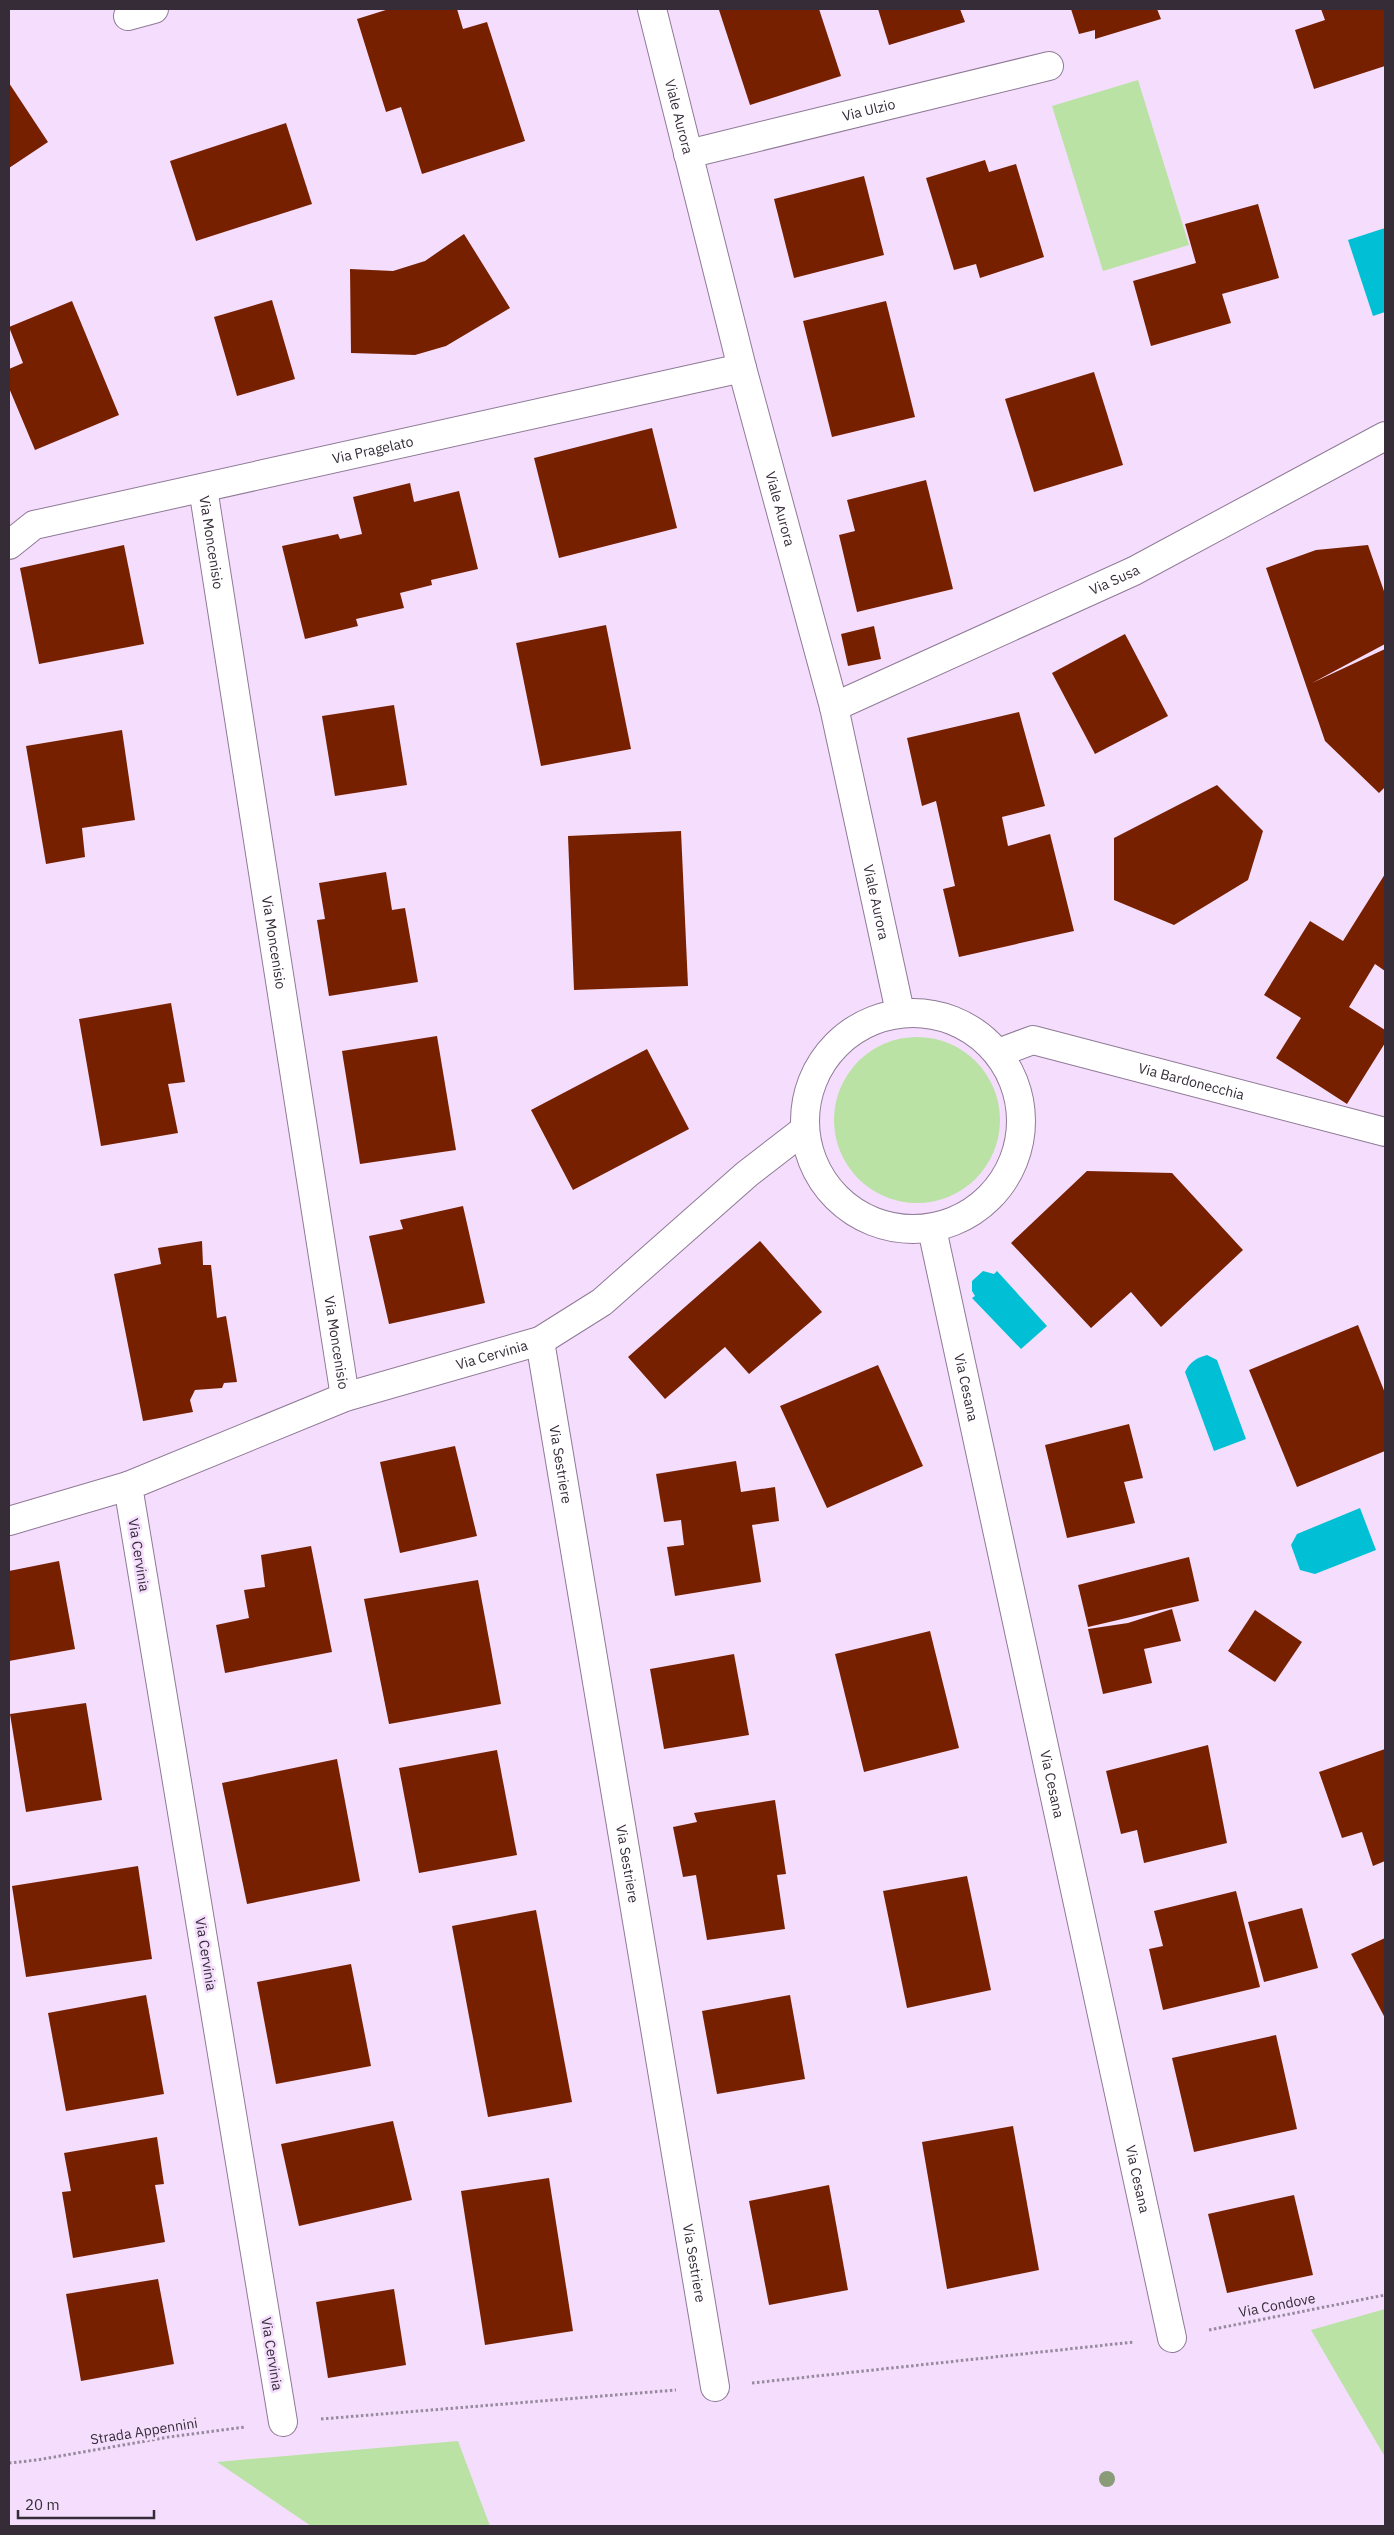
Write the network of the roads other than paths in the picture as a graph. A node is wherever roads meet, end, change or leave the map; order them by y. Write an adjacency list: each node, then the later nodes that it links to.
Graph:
1 (154, 9): 3 (street)
2 (652, 9): 5 (street, Viale Aurora)
3 (128, 16)
4 (1049, 66): 5 (street, Via Ulzio)
5 (688, 154): 6 (street, Viale Aurora)
6 (742, 368): 8 (street, Via Pragelato); 10 (street, Viale Aurora)
7 (1385, 436): 10 (street, Via Susa)
8 (204, 488): 9 (street, Via Pragelato); 17 (street, Via Moncenisio)
9 (9, 545)
10 (834, 706): 11 (street, Viale Aurora)
11 (900, 1012): 12 (street); 13 (street)
12 (998, 1053): 14 (street, Via Bardonecchia); 15 (street)
13 (804, 1130): 15 (street); 16 (street, Via Cervinia)
14 (1385, 1132)
15 (932, 1229): 20 (street, Via Cesana)
16 (540, 1341): 17 (street, Via Cervinia); 21 (street, Via Sestriere)
17 (345, 1397): 18 (street, Via Cervinia)
18 (128, 1486): 19 (street, Via Cervinia); 22 (street, Via Cervinia)
19 (9, 1520)
20 (1172, 2338)
21 (715, 2387)
22 (283, 2422)

